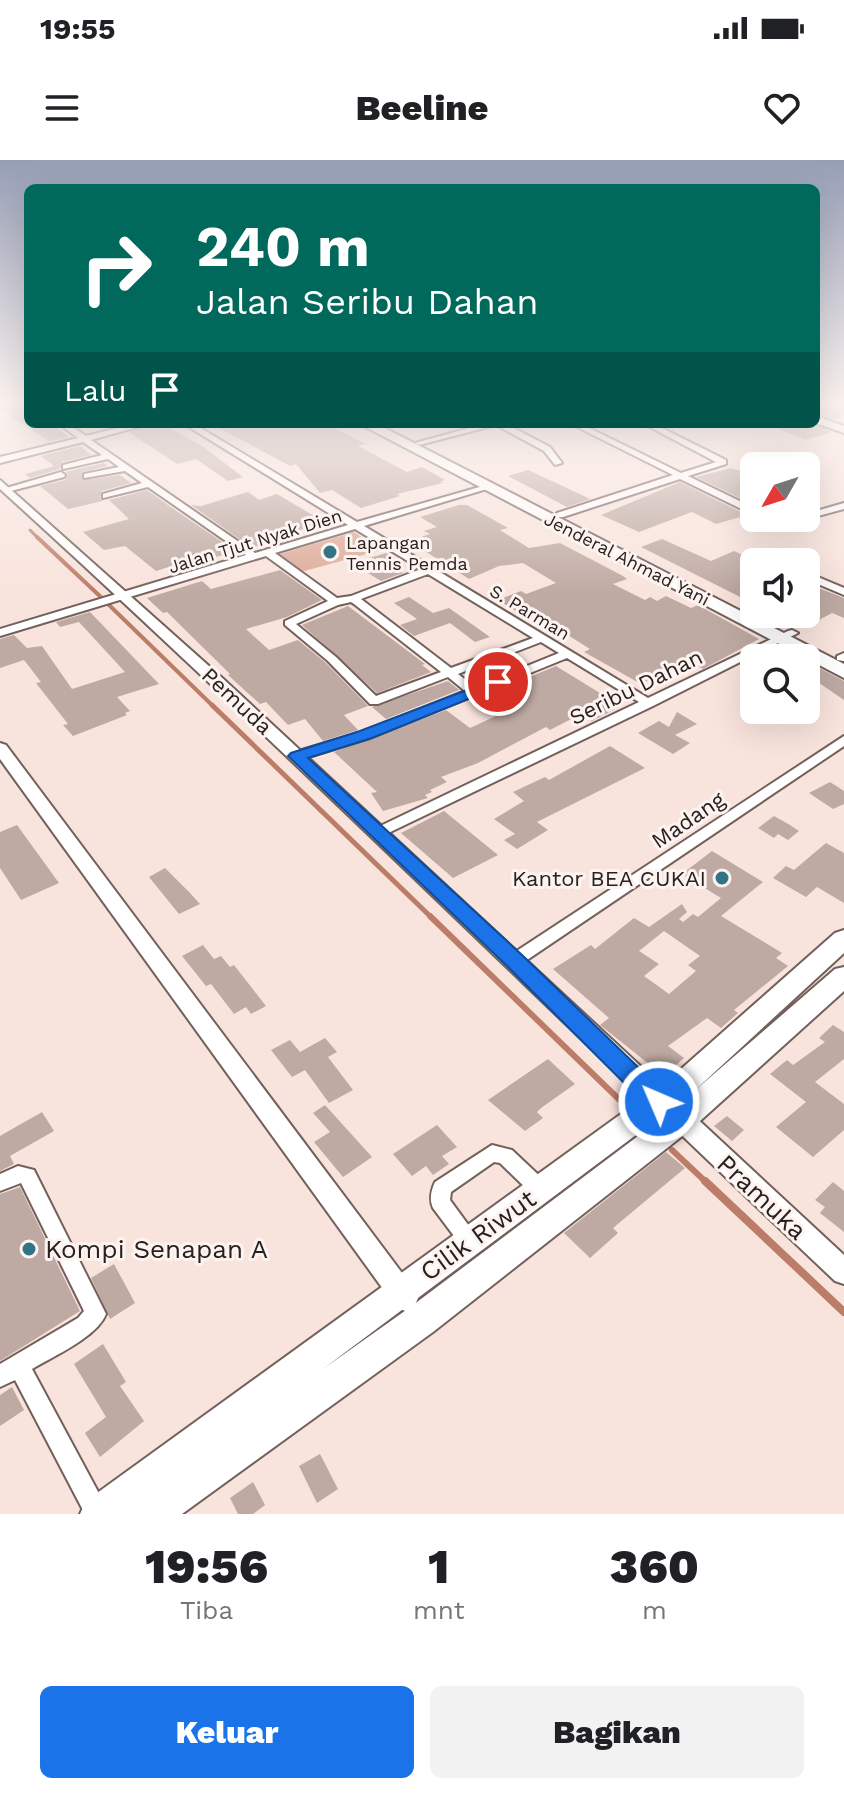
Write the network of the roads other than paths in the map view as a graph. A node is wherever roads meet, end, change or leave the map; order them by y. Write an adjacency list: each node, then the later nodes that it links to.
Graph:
1 (75, 467): 11 (street)
2 (260, 467): 18 (street, S. Parman)
3 (451, 467): 12 (highway, Jenderal Ahmad Yani)
4 (466, 467): 17 (highway, Jenderal Ahmad Yani)
5 (662, 467): 9 (street)
6 (707, 467): 9 (street)
7 (127, 468): 8 (street); 10 (street)
8 (87, 476)
9 (680, 476): 14 (street); 17 (street)
10 (149, 484): 13 (street); 20 (street)
11 (4, 486): 26 (street, Pemuda)
12 (487, 486): 18 (street, Jalan Tjut Nyak Dien); 32 (highway, Jenderal Ahmad Yani)
13 (106, 496)
14 (740, 505)
15 (844, 506): 16 (street)
16 (820, 513)
17 (560, 515): 29 (highway, Jenderal Ahmad Yani)
18 (359, 526): 19 (street, Jalan Tjut Nyak Dien); 21 (street, S. Parman)
19 (269, 553): 20 (street, Jalan Tjut Nyak Dien); 28 (street)
20 (255, 557): 26 (street, Jalan Tjut Nyak Dien)
21 (429, 570): 27 (street); 33 (street, S. Parman)
22 (820, 574): 24 (street)
23 (820, 581): 25 (street)
24 (844, 584)
25 (844, 592)
26 (123, 596): 31 (street, Jalan Tjut Nyak Dien); 41 (street, Pemuda)
27 (353, 599): 28 (street); 36 (street)
28 (335, 602): 36 (street)
29 (740, 607)
30 (775, 628): 32 (highway, Jenderal Ahmad Yani)
31 (0, 633)
32 (787, 636): 35 (highway, Jenderal Ahmad Yani); 38 (street, Seribu Dahan)
33 (542, 638): 34 (street, S. Parman); 36 (street)
34 (567, 654): 37 (street); 38 (street, S. Parman)
35 (843, 662)
36 (453, 673): 37 (street)
37 (474, 692): 41 (street)
38 (649, 703): 42 (street, Seribu Dahan)
39 (844, 740): 44 (street, Madang)
40 (0, 748): 52 (street)
41 (297, 756): 42 (street, Pemuda)
42 (377, 833): 44 (street, Pemuda)
43 (844, 939): 46 (main road, Cilik Riwut)
44 (515, 960): 47 (street, Pemuda)
45 (844, 976): 46 (main road, Cilik Riwut)
46 (751, 1040): 47 (main road, Cilik Riwut)
47 (669, 1112): 49 (main road, Cilik Riwut); 51 (street, Pramuka); 53 (main road, Cilik Riwut)
48 (0, 1183): 54 (street)
49 (540, 1189): 50 (main road, Cilik Riwut); 50 (street)
50 (470, 1241): 52 (main road, Cilik Riwut)
51 (844, 1272)
52 (401, 1292): 53 (street); 55 (main road, Cilik Riwut)
53 (421, 1320): 56 (main road, Cilik Riwut)
54 (9, 1370): 55 (street)
55 (98, 1514)
56 (150, 1514)

